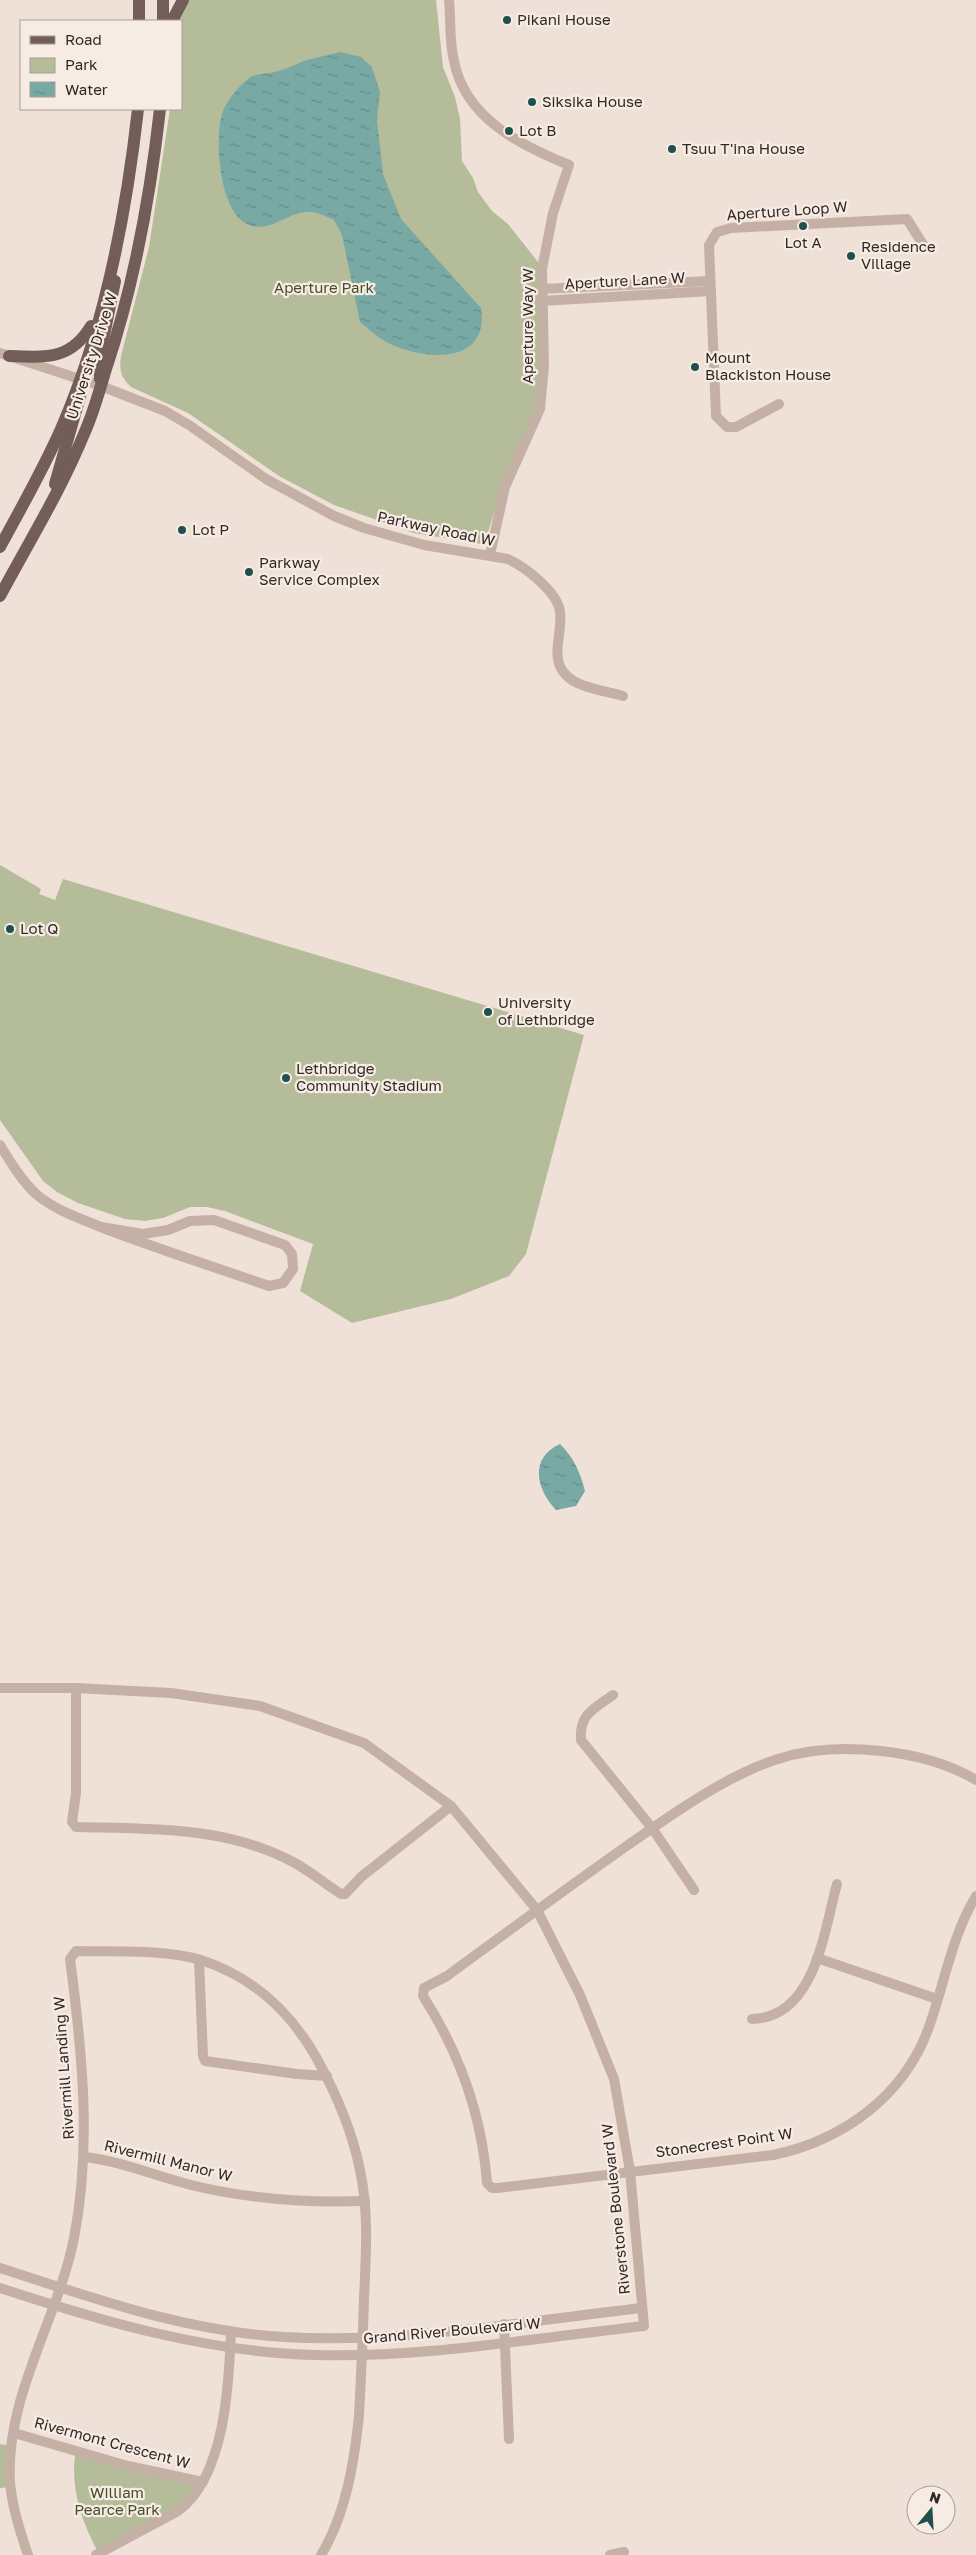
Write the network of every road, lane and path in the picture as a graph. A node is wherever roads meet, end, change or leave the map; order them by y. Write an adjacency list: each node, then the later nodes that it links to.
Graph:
1 (139, 0): 5 (main road)
2 (163, 0): 6 (main road)
3 (183, 0): 7 (main road)
4 (449, 0): 13 (street, Aperture Way W)
5 (139, 20)
6 (163, 20)
7 (173, 20)
8 (138, 110): 10 (main road, University Drive W)
9 (160, 110): 19 (main road, University Drive W)
10 (122, 226): 16 (main road, University Drive W); 19 (main road)
11 (924, 246): 12 (street, Aperture Loop W)
12 (710, 281): 13 (street, Aperture Lane W); 14 (street, Aperture Loop W)
13 (541, 289): 15 (street, Aperture Way W)
14 (711, 292): 15 (street, Aperture Lane W); 20 (street, Aperture Loop W)
15 (541, 301): 23 (street, Aperture Way W)
16 (101, 309): 17 (main road); 18 (main road, University Drive W)
17 (4, 355): 18 (street, Parkway Road W)
18 (80, 380): 19 (street, Parkway Road W); 21 (main road); 22 (main road, University Drive W)
19 (101, 386): 21 (main road, University Drive W); 23 (street, Parkway Road W)
20 (780, 404)
21 (53, 499): 24 (main road, University Drive W)
22 (0, 547)
23 (490, 556): 25 (street, Parkway Road W)
24 (0, 596)
25 (623, 696)
26 (0, 1145): 27 (street)
27 (102, 1227): 27 (street)
28 (0, 1688): 29 (street, Riverstone Boulevard W)
29 (76, 1688): 32 (street, Riverstone Boulevard W); 32 (street)
30 (613, 1695): 33 (street)
31 (976, 1780): 33 (street)
32 (451, 1806): 37 (street, Riverstone Boulevard W)
33 (652, 1828): 35 (street); 37 (street)
34 (837, 1884): 38 (street)
35 (694, 1890)
36 (976, 1896): 40 (street, Stonecrest Point W)
37 (537, 1910): 44 (street, Riverstone Boulevard W); 44 (street, Stonecrest Point W)
38 (817, 1958): 40 (street); 41 (street)
39 (199, 1960): 42 (street, Rivermill Landing W); 42 (street); 43 (street, Rivermill Landing W)
40 (937, 1999): 44 (street, Stonecrest Point W)
41 (752, 2019)
42 (326, 2076): 45 (street, Rivermill Landing W)
43 (84, 2157): 45 (street, Rivermill Manor W); 48 (street, Rivermill Landing W)
44 (630, 2171): 50 (street, Riverstone Boulevard W)
45 (365, 2201): 54 (street, Rivermill Landing W)
46 (0, 2268): 48 (street, Grand River Boulevard W)
47 (0, 2288): 49 (street, Grand River Boulevard W)
48 (61, 2288): 49 (street, Rivermill Landing W); 53 (street, Grand River Boulevard W)
49 (55, 2306): 56 (street, Grand River Boulevard W); 58 (street, Rivermont Crescent W)
50 (642, 2308): 51 (street, Grand River Boulevard W); 52 (street, Riverstone Boulevard W)
51 (504, 2324): 54 (street, Grand River Boulevard W); 55 (street)
52 (644, 2326): 55 (street, Grand River Boulevard W)
53 (231, 2331): 54 (street, Grand River Boulevard W); 56 (street, Rivermont Crescent W)
54 (362, 2338): 57 (street, Rivermill Landing W)
55 (504, 2342): 57 (street, Grand River Boulevard W); 59 (street)
56 (230, 2347): 57 (street, Grand River Boulevard W); 60 (street, Rivermont Crescent W)
57 (362, 2355): 64 (street, Rivermill Landing W)
58 (14, 2433): 60 (street, Rivermont Crescent W); 62 (street, Rivermont Crescent W)
59 (508, 2439)
60 (203, 2482): 63 (street, Rivermont Crescent W)
61 (624, 2552): 65 (street)
62 (28, 2555)
63 (96, 2555)
64 (320, 2555)
65 (610, 2555)

